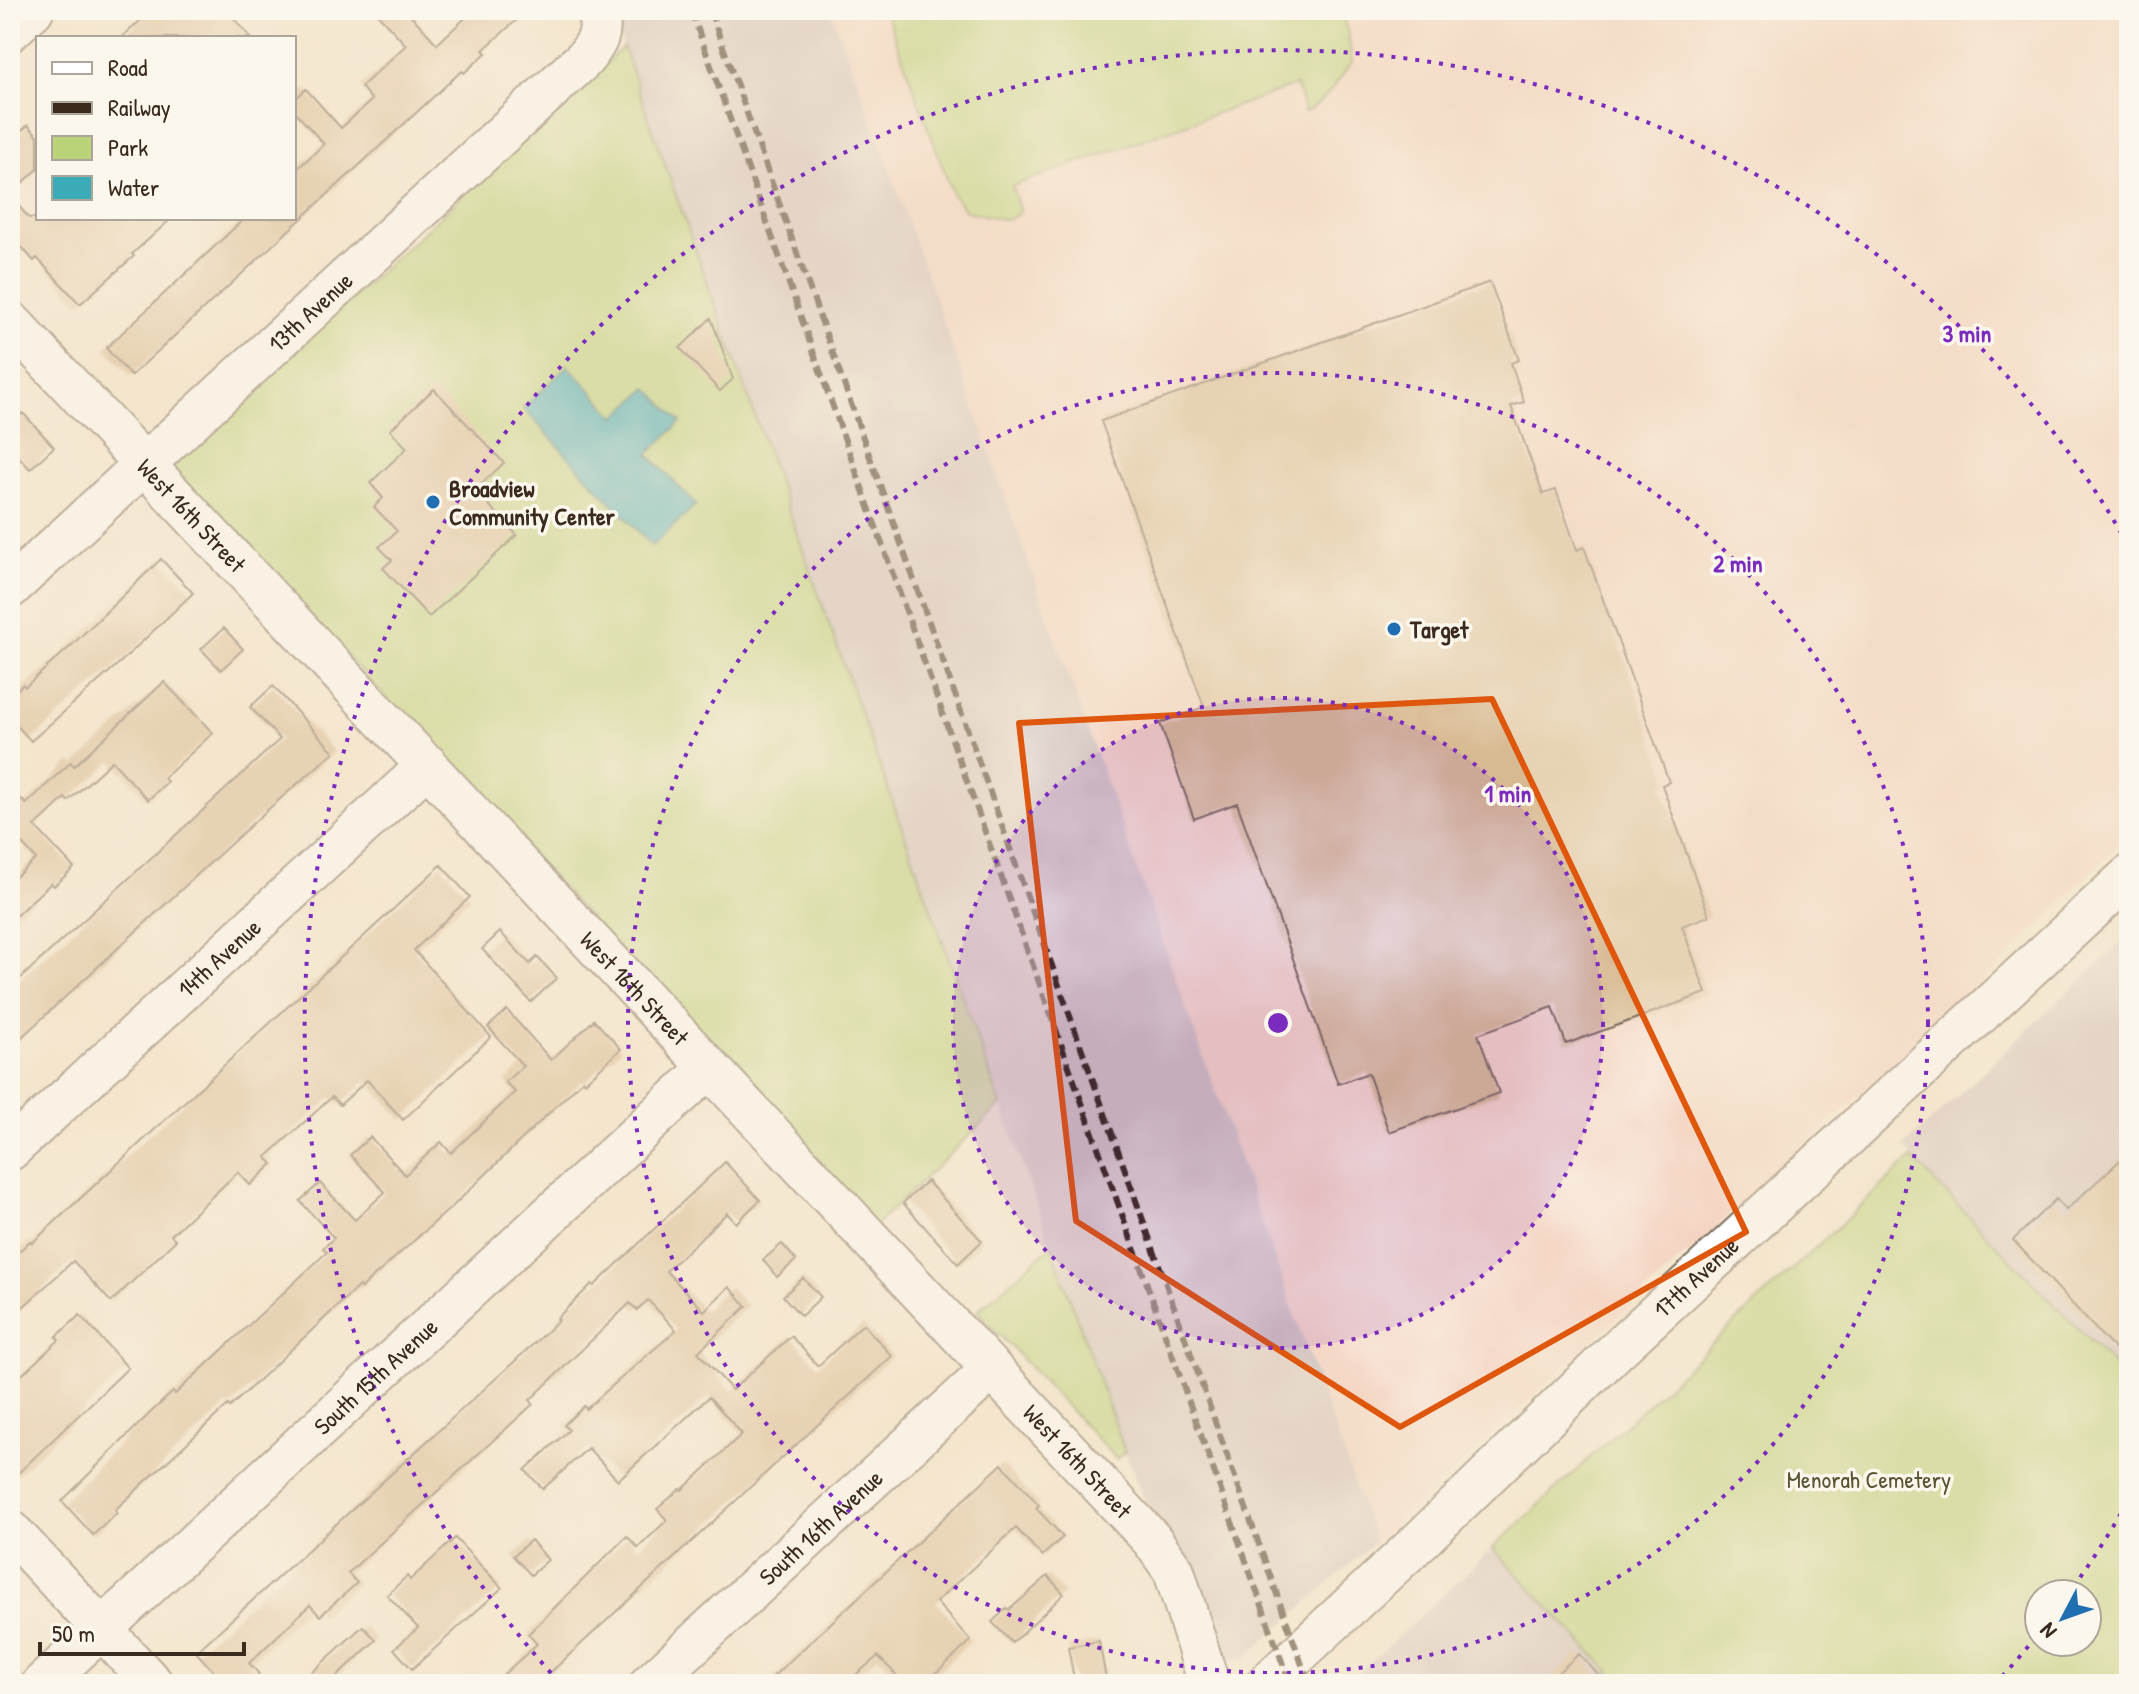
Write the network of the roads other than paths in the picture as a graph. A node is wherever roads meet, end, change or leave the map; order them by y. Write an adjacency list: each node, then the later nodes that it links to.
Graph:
1 (33, 10): 3 (street)
2 (599, 20): 5 (street, 13th Avenue)
3 (10, 31)
4 (10, 321): 5 (street, West 16th Street)
5 (144, 465): 6 (street, 13th Avenue); 7 (street, West 16th Street)
6 (10, 588)
7 (428, 765): 9 (street, West 16th Street); 10 (street, 14th Avenue)
8 (2129, 876): 18 (street, 17th Avenue)
9 (709, 1068): 11 (street, West 16th Street); 13 (street, South 15th Avenue)
10 (10, 1150)
11 (992, 1369): 16 (street, South 16th Avenue); 17 (street, West 16th Street)
12 (10, 1530): 13 (street)
13 (102, 1629): 14 (street, South 15th Avenue); 15 (street)
14 (42, 1684)
15 (153, 1684)
16 (650, 1684)
17 (1209, 1684)
18 (1266, 1684)

